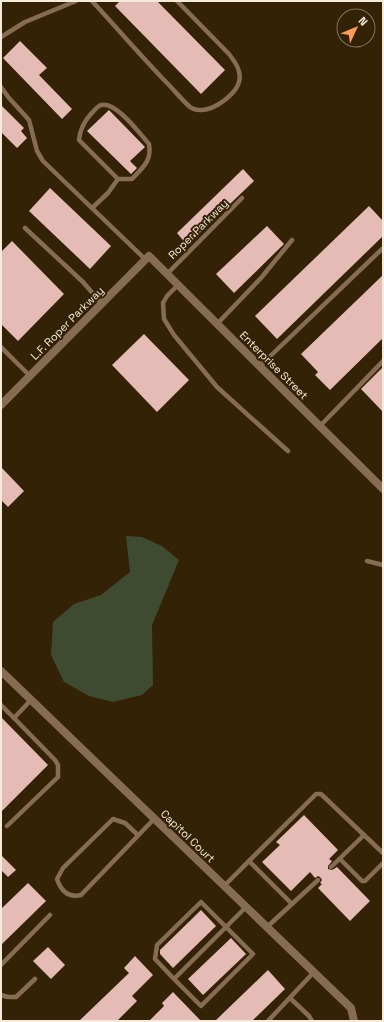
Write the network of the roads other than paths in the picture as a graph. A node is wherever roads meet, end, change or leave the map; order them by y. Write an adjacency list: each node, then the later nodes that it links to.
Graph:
1 (76, 1): 4 (lane)
2 (92, 1): 3 (lane)
3 (177, 1)
4 (1, 36)
5 (1, 87): 8 (lane)
6 (118, 179): 6 (lane); 8 (lane)
7 (242, 198): 13 (lane, Roper Parkway)
8 (92, 208): 12 (lane)
9 (25, 228): 15 (lane)
10 (292, 240): 16 (lane)
11 (383, 248): 19 (lane)
12 (148, 258): 13 (street, Enterprise Street); 15 (street, L.F. Roper Parkway)
13 (167, 274): 14 (street, Enterprise Street)
14 (178, 285): 16 (street, Enterprise Street); 23 (lane)
15 (102, 304): 20 (street, L.F. Roper Parkway)
16 (217, 324): 19 (street, Enterprise Street)
17 (1, 347): 20 (lane)
18 (383, 361): 22 (lane)
19 (260, 366): 22 (street, Enterprise Street)
20 (30, 376): 21 (street, L.F. Roper Parkway)
21 (1, 405)
22 (320, 426): 24 (street, Enterprise Street)
23 (288, 451)
24 (383, 489)
25 (367, 561): 26 (lane)
26 (383, 565)
27 (1, 671): 28 (street, Capitol Court)
28 (32, 700): 30 (lane); 31 (street, Capitol Court)
29 (1, 705): 30 (lane)
30 (14, 718): 32 (lane)
31 (154, 819): 33 (lane); 41 (street, Capitol Court)
32 (7, 826)
33 (138, 835): 33 (lane)
34 (364, 835): 35 (lane); 36 (lane); 37 (lane)
35 (383, 853)
36 (340, 859): 38 (lane); 39 (lane)
37 (249, 861): 41 (lane); 42 (lane)
38 (383, 863)
39 (331, 867)
40 (318, 880): 42 (lane)
41 (224, 886): 43 (street, Capitol Court)
42 (292, 904): 46 (lane)
43 (246, 906): 45 (lane); 46 (street, Capitol Court)
44 (50, 915): 47 (lane)
45 (226, 926): 50 (lane); 50 (lane); 50 (lane)
46 (267, 927): 48 (street, Capitol Court)
47 (1, 965)
48 (314, 972): 52 (lane); 55 (street, Capitol Court)
49 (35, 979): 51 (lane)
50 (174, 979)
51 (1, 994)
52 (290, 998): 53 (lane); 54 (lane)
53 (268, 1021)
54 (312, 1021)
55 (354, 1021)

